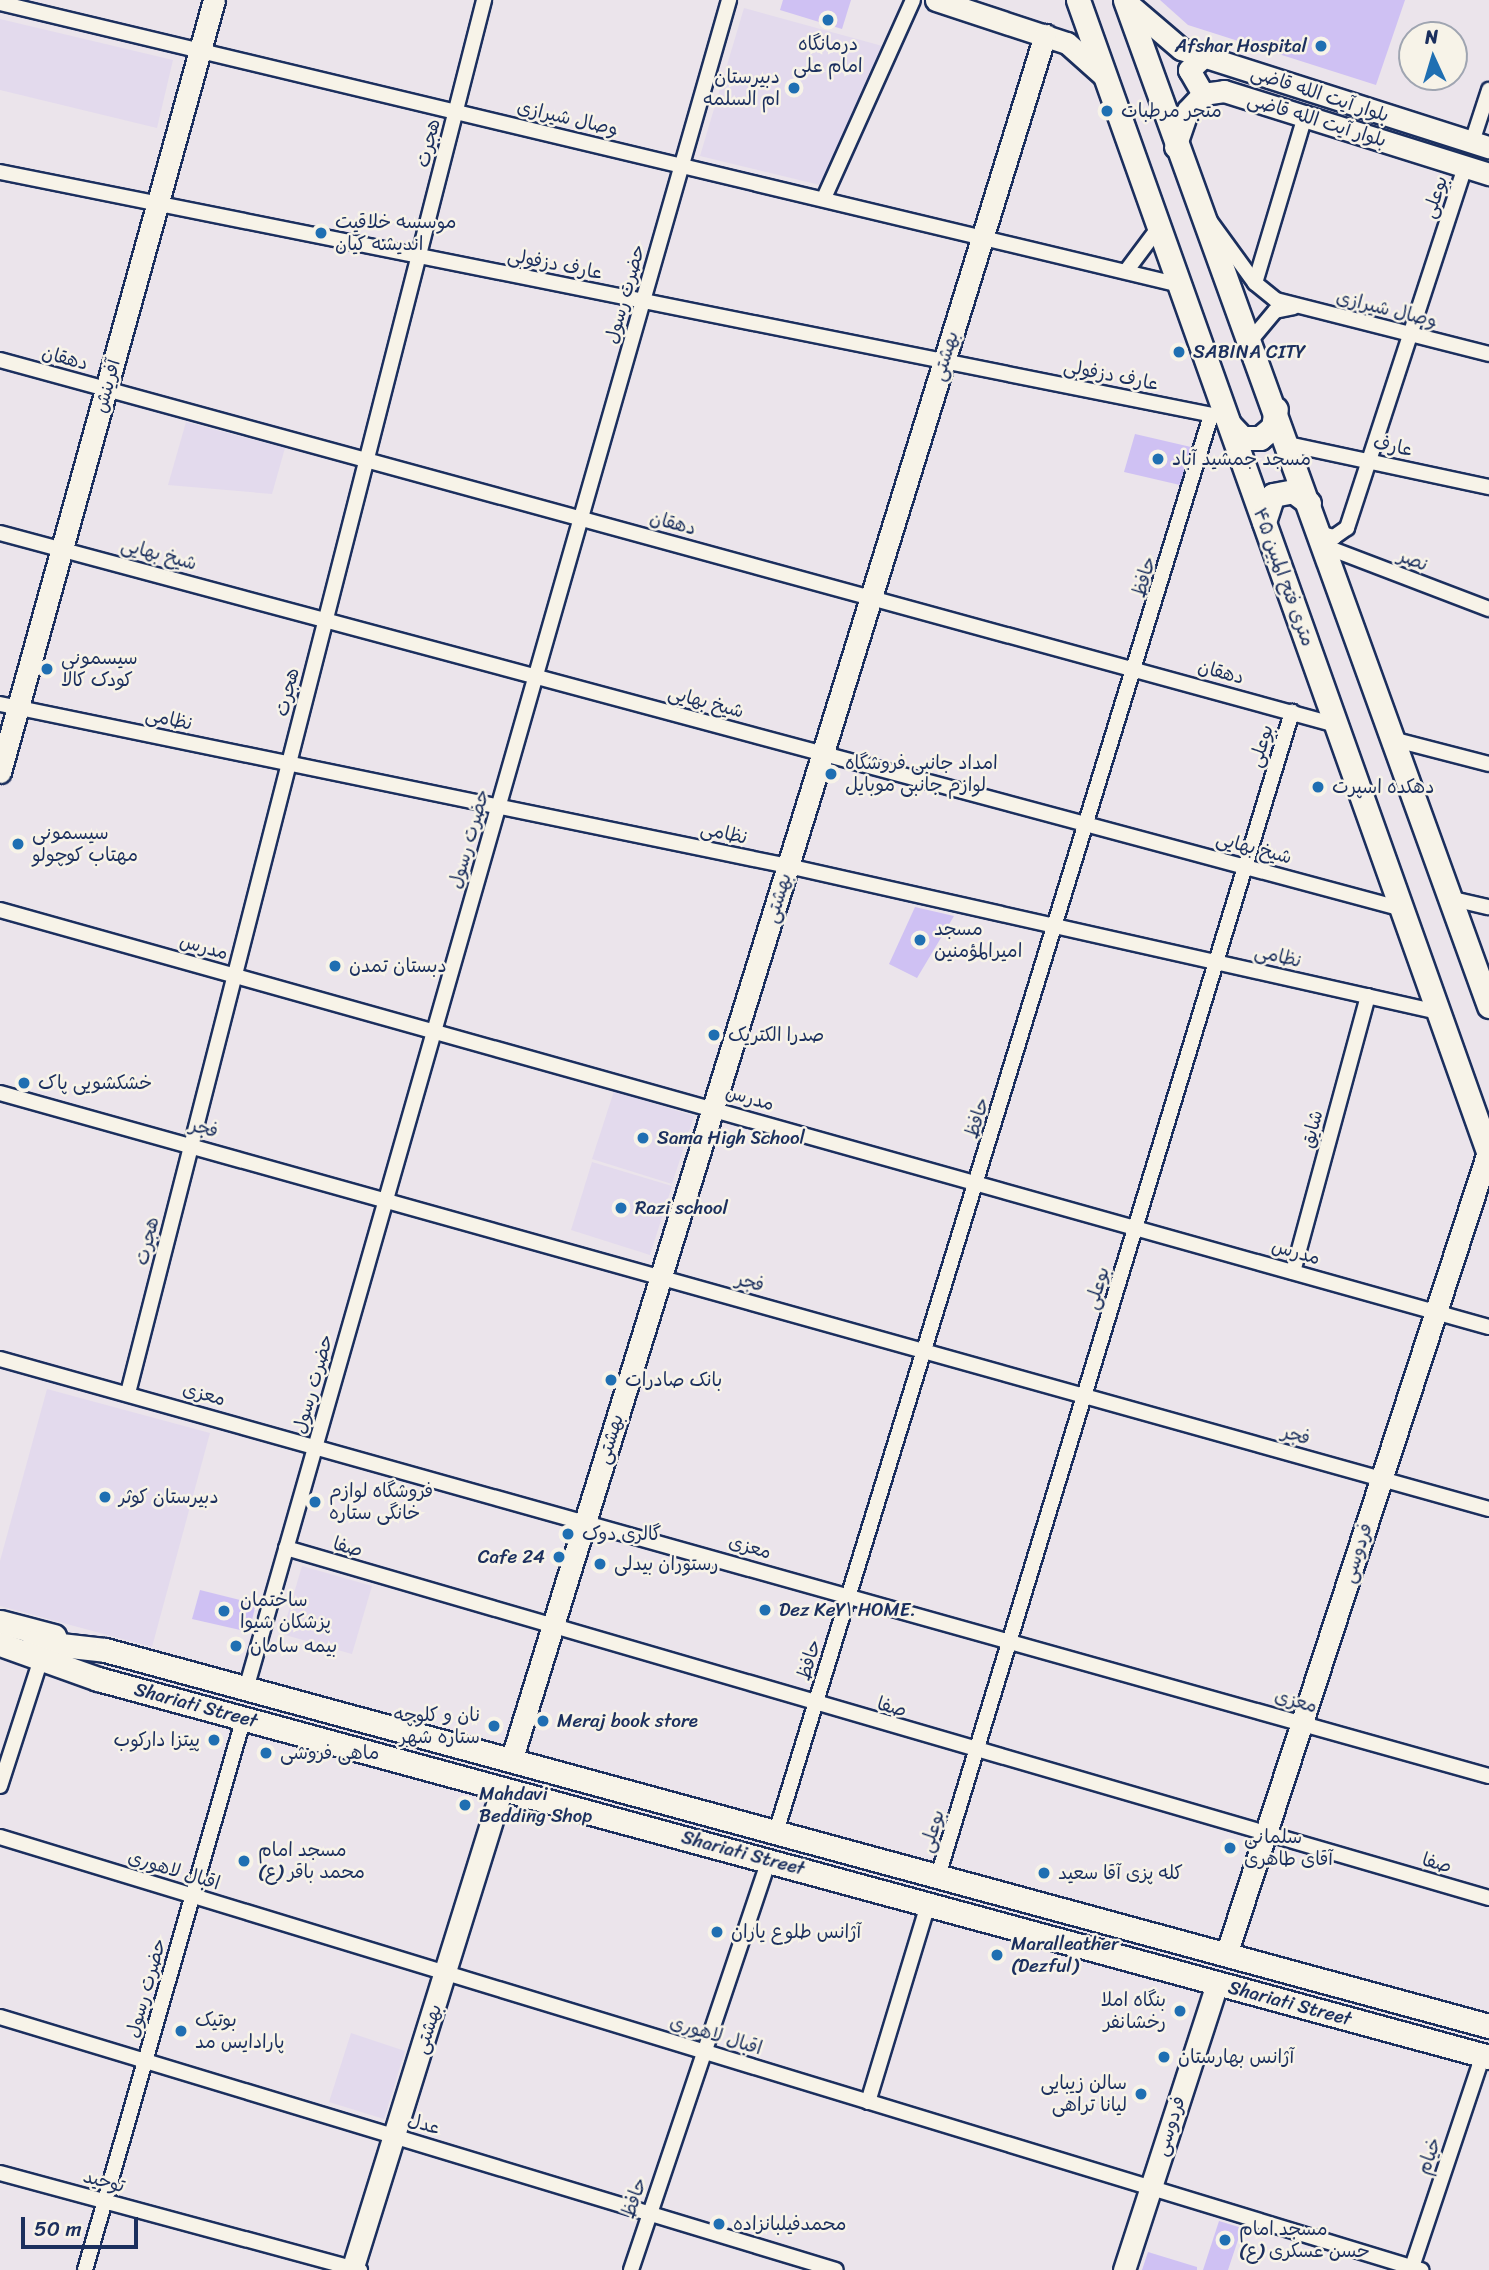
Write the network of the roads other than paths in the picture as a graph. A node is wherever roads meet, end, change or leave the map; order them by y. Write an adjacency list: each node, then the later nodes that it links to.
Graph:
1 (214, 0): 10 (main road, آفرینش)
2 (484, 0): 15 (street, هجرت)
3 (729, 0): 19 (street, حضرت رسول)
4 (913, 0): 23 (street)
5 (936, 0): 9 (main road)
6 (1078, 0): 12 (main road, ۴۵ متری فتح المبین)
7 (1126, 1): 11 (main road, بلوار آیت‌ الله قاضی); 18 (main road)
8 (0, 3): 10 (street, وصال شیرازی)
9 (1045, 34): 12 (main road); 27 (main road, بهشتی)
10 (200, 50): 15 (street, وصال شیرازی); 24 (main road, آفرینش)
11 (1203, 57): 14 (main road); 17 (main road, بلوار آیت‌ الله قاضی)
12 (1106, 77): 26 (main road, ۴۵ متری فتح المبین)
13 (1489, 90): 17 (street)
14 (1203, 94): 16 (main road, بلوار آیت ‌الله قاضی); 18 (main road)
15 (456, 111): 19 (street, وصال شیرازی); 28 (street, هجرت)
16 (1305, 116): 20 (main road, بلوار آیت ‌الله قاضی); 30 (street)
17 (1481, 144)
18 (1175, 147): 25 (main road)
19 (682, 165): 23 (street, وصال شیرازی); 32 (street, حضرت رسول)
20 (1465, 166): 22 (main road, بلوار آیت ‌الله قاضی); 34 (street, بوعلی)
21 (0, 172): 24 (street, عارف دزفولی)
22 (1489, 174)
23 (824, 198): 27 (street, وصال شیرازی)
24 (158, 204): 28 (street, عارف دزفولی); 39 (main road, آفرینش)
25 (1199, 209): 30 (street); 35 (main road)
26 (1159, 227): 29 (street); 31 (main road, ۴۵ متری فتح المبین)
27 (983, 236): 29 (street, وصال شیرازی); 38 (main road, بهشتی)
28 (419, 256): 32 (street, عارف دزفولی); 43 (street, هجرت)
29 (1127, 270): 31 (street, وصال شیرازی)
30 (1255, 283): 33 (street, وصال شیرازی)
31 (1180, 285): 41 (main road, ۴۵ متری فتح المبین)
32 (643, 301): 38 (street, عارف دزفولی); 47 (street, حضرت رسول)
33 (1298, 306): 34 (street, وصال شیرازی); 35 (street)
34 (1410, 335): 36 (street, وصال شیرازی); 44 (street, بوعلی)
35 (1250, 341): 40 (main road)
36 (1489, 354)
37 (0, 360): 39 (street, دهقان)
38 (944, 361): 41 (street, عارف دزفولی); 52 (main road, بهشتی)
39 (106, 389): 43 (street, دهقان); 51 (main road, آفرینش)
40 (1276, 409): 41 (main road); 42 (main road)
41 (1222, 419): 48 (main road, ۴۵ متری فتح المبین); 55 (street, حافظ)
42 (1288, 444): 44 (street, عارف); 46 (main road)
43 (367, 460): 47 (street, دهقان); 54 (street, هجرت)
44 (1369, 461): 45 (street, عارف); 50 (street, بوعلی)
45 (1489, 487)
46 (1309, 503): 48 (main road); 50 (main road)
47 (581, 518): 52 (street, دهقان); 56 (street, حضرت رسول)
48 (1264, 522): 59 (main road, ۴۵ متری فتح المبین)
49 (0, 533): 51 (street, شیخ بهایی)
50 (1321, 539): 53 (street, نصر); 60 (main road)
51 (62, 547): 54 (street, شیخ بهایی); 57 (main road, آفرینش)
52 (871, 597): 55 (street, دهقان); 61 (main road, بهشتی)
53 (1489, 609)
54 (326, 619): 56 (street, شیخ بهایی); 62 (street, هجرت)
55 (1137, 669): 58 (street, دهقان); 66 (street, حافظ)
56 (536, 676): 61 (street, شیخ بهایی); 65 (street, حضرت رسول)
57 (9, 706): 62 (street, نظامی); 64 (main road, آفرینش)
58 (1292, 712): 59 (street, دهقان); 68 (street, بوعلی)
59 (1336, 725): 71 (main road, ۴۵ متری فتح المبین)
60 (1396, 740): 63 (street); 69 (main road)
61 (822, 753): 66 (street, شیخ بهایی); 67 (main road, بهشتی)
62 (289, 763): 65 (street, نظامی); 75 (street, هجرت)
63 (1489, 764)
64 (0, 772)
65 (498, 806): 67 (street, نظامی); 79 (street, حضرت رسول)
66 (1088, 824): 68 (street, شیخ بهایی); 73 (street, حافظ)
67 (788, 866): 73 (street, نظامی); 81 (main road, بهشتی)
68 (1245, 866): 71 (street, شیخ بهایی); 74 (street, بوعلی)
69 (1453, 899): 70 (street); 77 (main road)
70 (1489, 907)
71 (1402, 909): 78 (main road, ۴۵ متری فتح المبین)
72 (0, 910): 75 (street, مدرس)
73 (1056, 926): 74 (street, نظامی); 84 (street, حافظ)
74 (1216, 962): 76 (street, نظامی); 86 (street, بوعلی)
75 (235, 975): 79 (street, مدرس); 82 (street, هجرت)
76 (1367, 996): 78 (street, نظامی); 87 (street, شایق)
77 (1489, 1006)
78 (1438, 1012): 83 (main road, ۴۵ متری فتح المبین)
79 (434, 1031): 81 (street, مدرس); 85 (street, حضرت رسول)
80 (0, 1093): 82 (street, فجر)
81 (713, 1108): 84 (street, مدرس); 88 (main road, بهشتی)
82 (191, 1145): 85 (street, فجر); 93 (street, هجرت)
83 (1489, 1153): 89 (main road, فردوسی)
84 (977, 1181): 86 (street, مدرس); 91 (street, حافظ)
85 (386, 1198): 88 (street, فجر); 95 (street, حضرت رسول)
86 (1136, 1226): 87 (street, مدرس); 94 (street, بوعلی)
87 (1293, 1272): 89 (street, مدرس)
88 (661, 1277): 91 (street, فجر); 98 (main road, بهشتی)
89 (1435, 1312): 90 (street, مدرس); 96 (main road, فردوسی)
90 (1489, 1327)
91 (925, 1349): 94 (street, فجر); 100 (street, حافظ)
92 (0, 1359): 93 (street, معزی)
93 (128, 1393): 95 (street, معزی)
94 (1084, 1395): 96 (street, فجر); 104 (street, بوعلی)
95 (316, 1444): 98 (street, معزی); 99 (street, حضرت رسول)
96 (1381, 1479): 97 (street, فجر); 113 (main road, فردوسی)
97 (1489, 1509)
98 (585, 1520): 100 (street, معزی); 102 (main road, بهشتی)
99 (286, 1548): 102 (street, صفا); 110 (street, حضرت رسول)
100 (849, 1595): 104 (street, معزی); 111 (street, حافظ)
101 (0, 1622): 106 (main road)
102 (552, 1627): 111 (street, صفا); 115 (main road, بهشتی)
103 (0, 1634): 106 (main road, Shariati Street)
104 (1010, 1640): 113 (street, معزی); 114 (street, بوعلی)
105 (0, 1644): 109 (main road, Shariati Street)
106 (104, 1650): 110 (main road, Shariati Street)
107 (0, 1655): 108 (main road)
108 (39, 1665): 109 (main road); 117 (street)
109 (98, 1679): 112 (main road, Shariati Street)
110 (246, 1689): 115 (main road, Shariati Street)
111 (815, 1706): 114 (street, صفا); 119 (street, حافظ)
112 (244, 1717): 118 (main road, Shariati Street); 124 (street, حضرت رسول)
113 (1302, 1723): 116 (street, معزی); 120 (main road, فردوسی)
114 (976, 1751): 120 (street, صفا); 123 (street, بوعلی)
115 (511, 1761): 119 (main road, Shariati Street)
116 (1489, 1776)
117 (0, 1786)
118 (502, 1788): 122 (main road, Shariati Street); 128 (main road, بهشتی)
119 (776, 1832): 123 (main road, Shariati Street)
120 (1266, 1834): 125 (street, صفا); 127 (main road, فردوسی)
121 (0, 1837): 124 (street, اقبال لاهوری)
122 (769, 1860): 126 (main road, Shariati Street); 132 (street, حافظ)
123 (938, 1877): 127 (main road, Shariati Street)
124 (192, 1896): 128 (street, اقبال لاهوری); 134 (street, حضرت رسول)
125 (1489, 1898)
126 (929, 1904): 129 (main road, Shariati Street); 135 (street)
127 (1226, 1955): 129 (main road); 131 (main road, Shariati Street)
128 (446, 1974): 132 (street, اقبال لاهوری); 136 (main road, بهشتی)
129 (1217, 1983): 133 (main road, Shariati Street); 138 (main road, فردوسی)
130 (0, 2017): 134 (street, عدل)
131 (1489, 2026)
132 (704, 2052): 135 (street, اقبال لاهوری); 140 (street, حافظ)
133 (1486, 2056): 142 (street, خیام)
134 (145, 2060): 136 (street, عدل); 139 (street, حضرت رسول)
135 (868, 2102): 138 (street, اقبال لاهوری)
136 (394, 2135): 140 (street, عدل); 141 (main road, بهشتی)
137 (0, 2173): 139 (street, توحید)
138 (1151, 2187): 142 (street, اقبال لاهوری); 146 (main road, فردوسی)
139 (105, 2201): 141 (street, توحید); 143 (street, حضرت رسول)
140 (650, 2213): 144 (street, حافظ); 145 (street, عدل)
141 (355, 2269)
142 (1414, 2269)
143 (85, 2270)
144 (631, 2270)
145 (836, 2270)
146 (1124, 2270)

